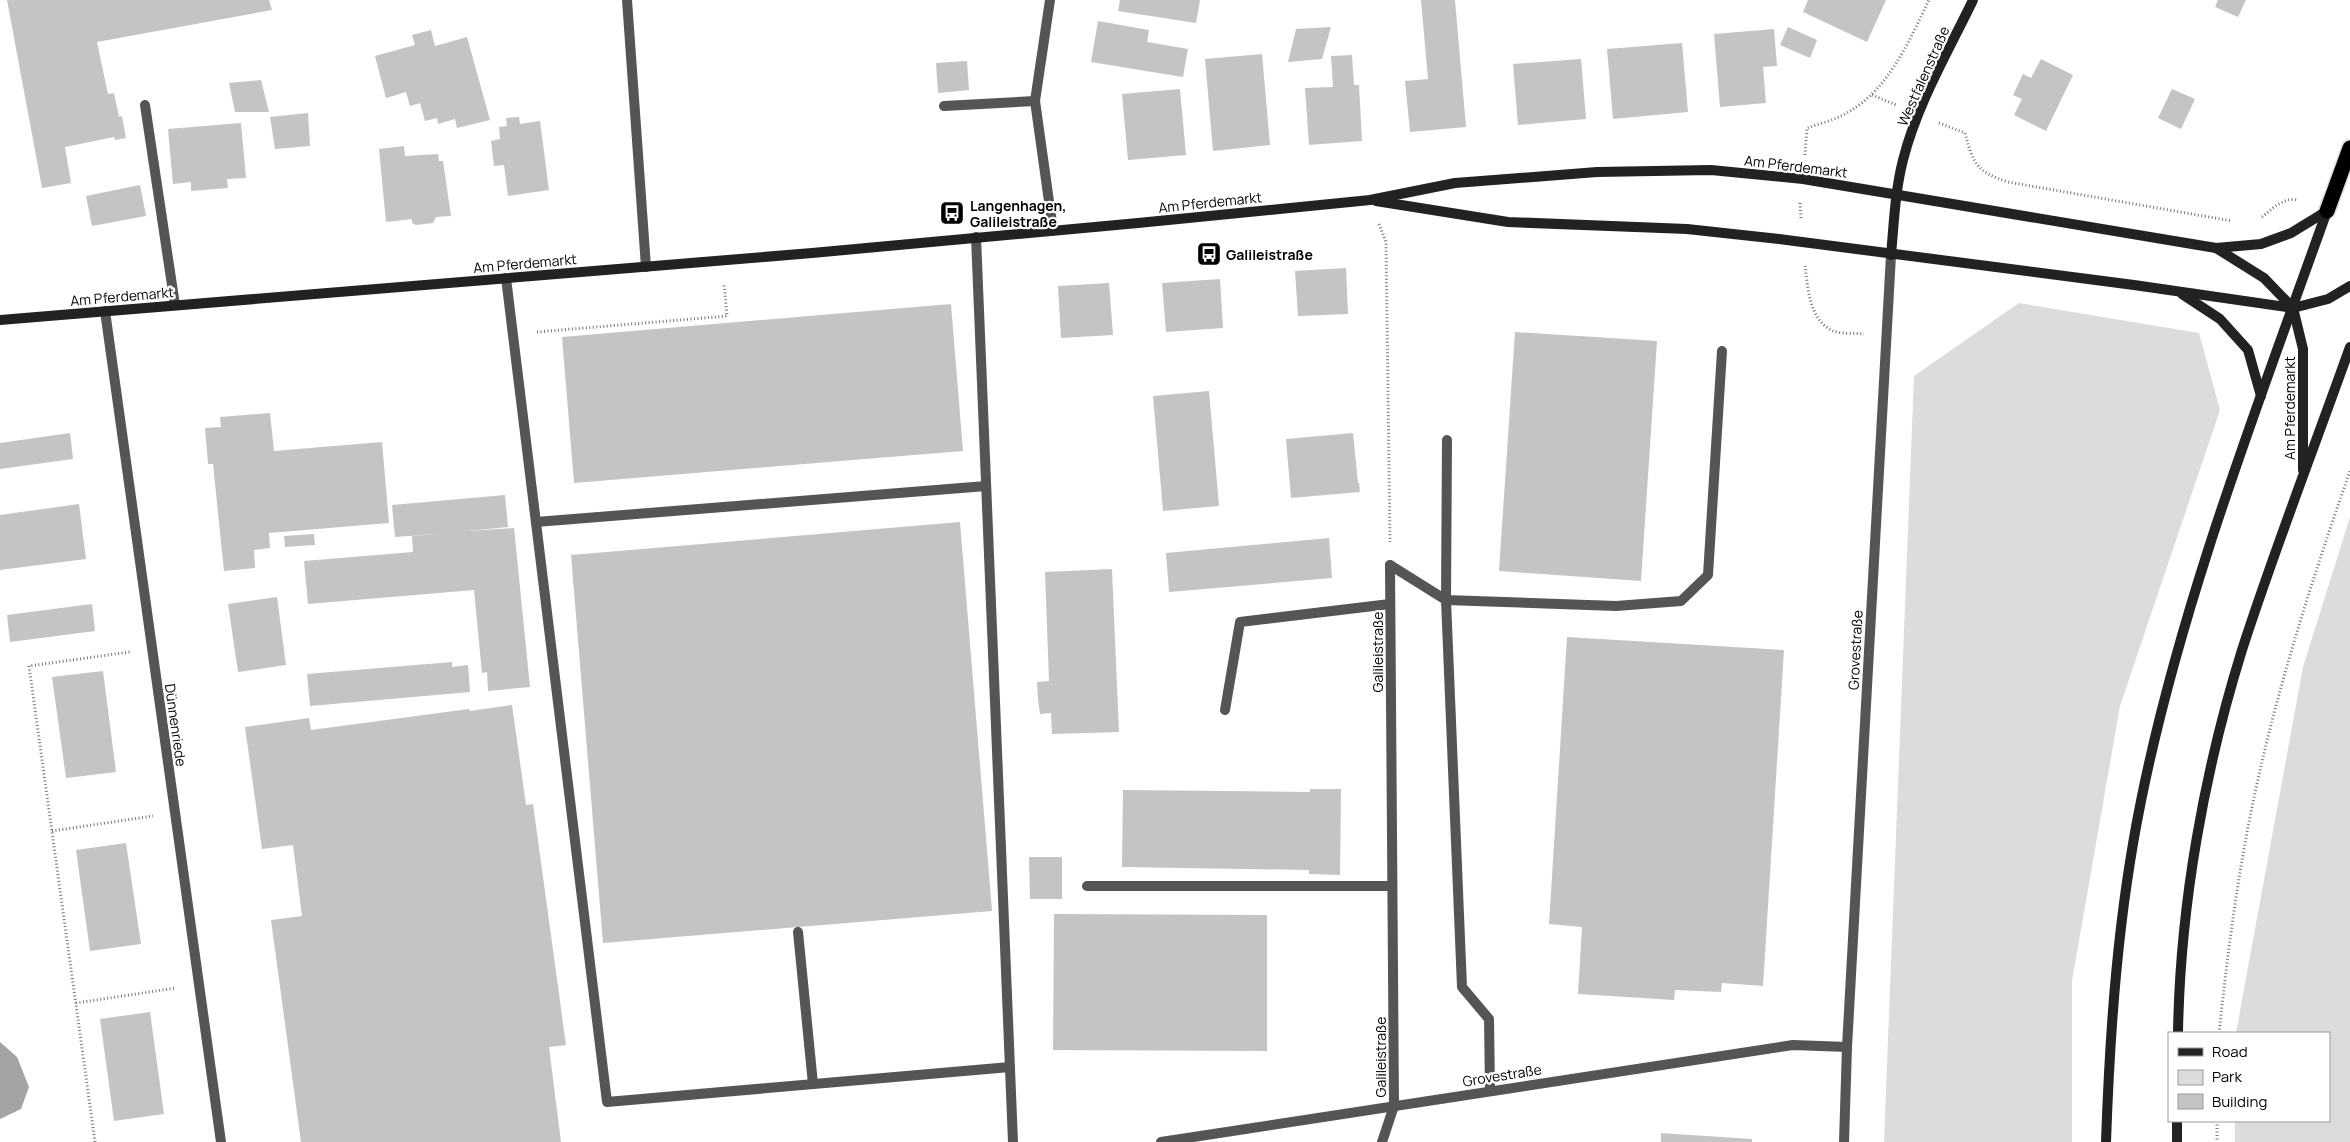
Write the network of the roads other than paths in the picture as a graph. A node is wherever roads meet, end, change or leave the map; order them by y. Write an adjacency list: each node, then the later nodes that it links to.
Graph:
1 (627, 0): 15 (street)
2 (1050, 0): 4 (street)
3 (1973, 0): 8 (street, Westfalenstraße)
4 (1034, 100): 6 (street); 11 (street)
5 (145, 105): 19 (street)
6 (944, 106)
7 (2350, 148): 10 (highway)
8 (1897, 195): 9 (street, Am Pferdemarkt); 13 (street, Am Pferdemarkt); 14 (street, Westfalenstraße)
9 (1370, 200): 11 (street, Am Pferdemarkt); 14 (street, Am Pferdemarkt)
10 (2328, 211): 13 (street, Am Pferdemarkt); 20 (street)
11 (1053, 230): 12 (street, Am Pferdemarkt)
12 (976, 237): 15 (street, Am Pferdemarkt); 28 (street)
13 (2216, 248): 20 (street, Am Pferdemarkt)
14 (1891, 255): 18 (street, Am Pferdemarkt); 37 (street, Grovestraße)
15 (646, 267): 16 (street, Am Pferdemarkt)
16 (506, 278): 19 (street, Am Pferdemarkt); 29 (street)
17 (2350, 286): 20 (street, Am Pferdemarkt)
18 (2179, 292): 20 (street, Am Pferdemarkt); 25 (street, Am Pferdemarkt)
19 (175, 305): 21 (street, Am Pferdemarkt)
20 (2293, 308): 25 (street); 27 (street, Am Pferdemarkt)
21 (105, 311): 22 (street, Am Pferdemarkt); 43 (street, Dünnenriede)
22 (0, 320)
23 (2350, 348): 27 (street)
24 (1722, 351): 30 (street)
25 (2261, 396): 48 (street)
26 (1447, 440): 30 (street)
27 (2303, 479): 36 (street)
28 (986, 486): 29 (street); 38 (street)
29 (536, 522): 39 (street)
30 (1446, 600): 31 (street, Galileistraße); 40 (street)
31 (1390, 604): 32 (street); 34 (street, Galileistraße)
32 (1225, 710)
33 (1088, 886): 34 (street)
34 (1392, 886): 41 (street, Galileistraße)
35 (798, 932): 39 (street)
36 (2178, 1032)
37 (1847, 1047): 40 (street, Grovestraße); 47 (street, Grovestraße)
38 (1010, 1067): 39 (street); 44 (street)
39 (813, 1084)
40 (1490, 1091): 41 (street, Grovestraße)
41 (1394, 1106): 45 (street, Grovestraße); 46 (street, Galileistraße)
42 (2177, 1122): 49 (street)
43 (220, 1142)
44 (1013, 1142)
45 (1161, 1142)
46 (1382, 1142)
47 (1844, 1142)
48 (2106, 1142)
49 (2177, 1142)

